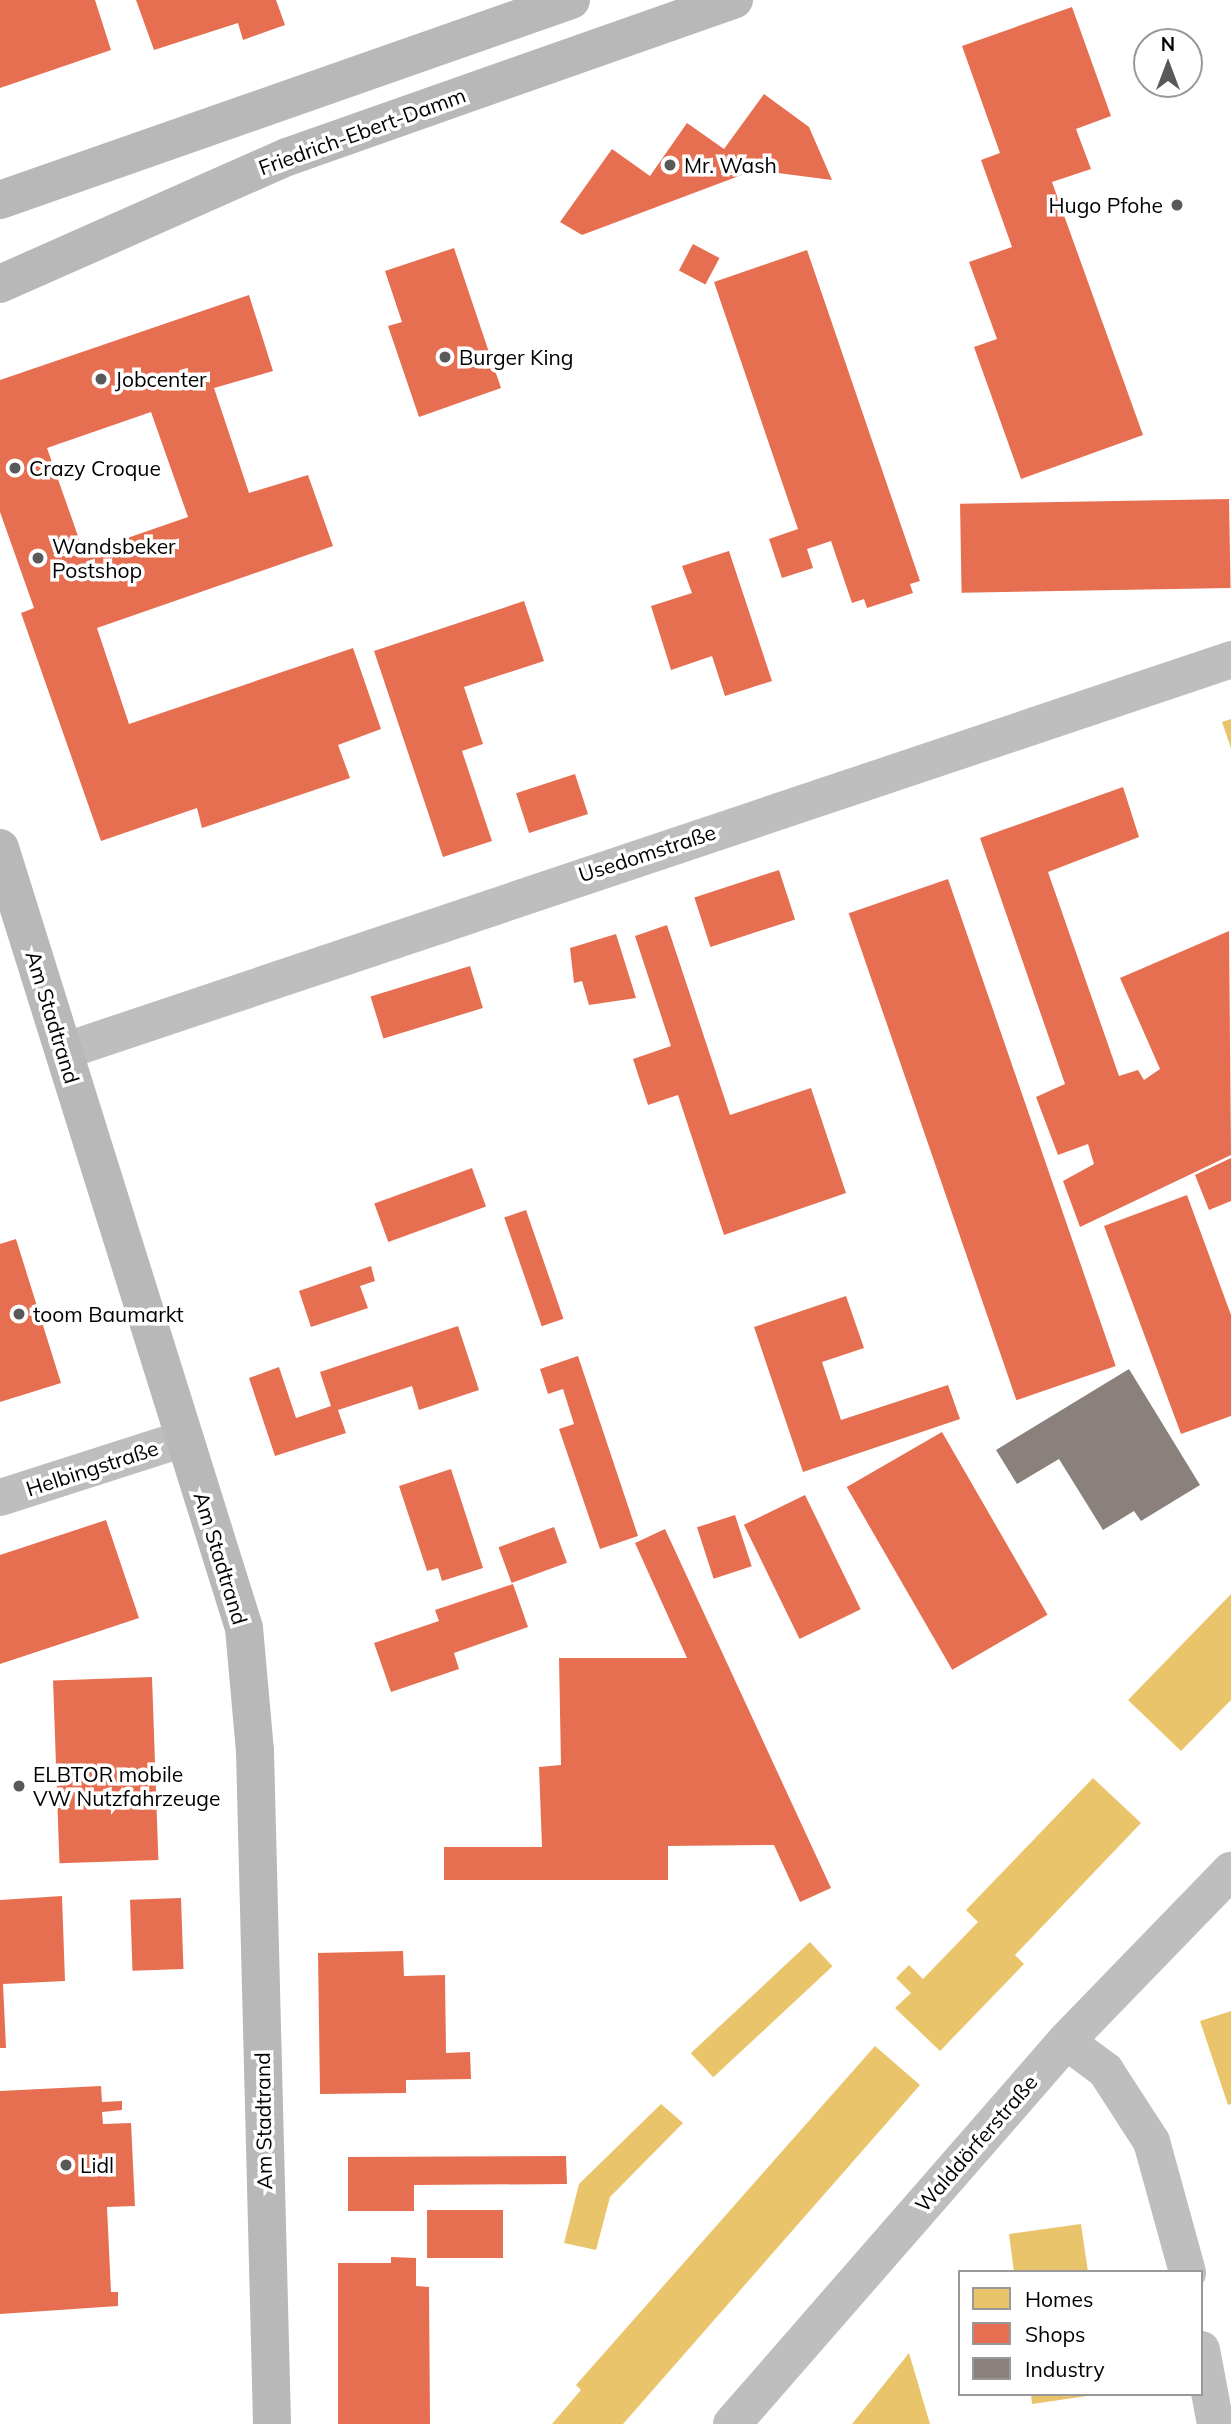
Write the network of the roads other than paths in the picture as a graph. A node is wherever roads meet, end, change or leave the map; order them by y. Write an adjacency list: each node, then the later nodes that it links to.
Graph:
1 (571, 0): 3 (main road)
2 (734, 0): 4 (main road, Friedrich-Ebert-Damm)
3 (0, 200)
4 (0, 284)
5 (1231, 659): 7 (street, Usedomstraße)
6 (0, 848): 7 (main road, Am Stadtrand)
7 (63, 1051): 8 (main road, Am Stadtrand)
8 (184, 1438): 9 (street, Helbingstraße); 14 (main road, Am Stadtrand)
9 (0, 1497)
10 (1231, 1871): 11 (street, Walddörferstraße)
11 (1066, 2041): 12 (street); 15 (street, Walddörferstraße)
12 (1186, 2270)
13 (1203, 2360): 16 (street)
14 (272, 2424)
15 (732, 2424)
16 (1215, 2424)

